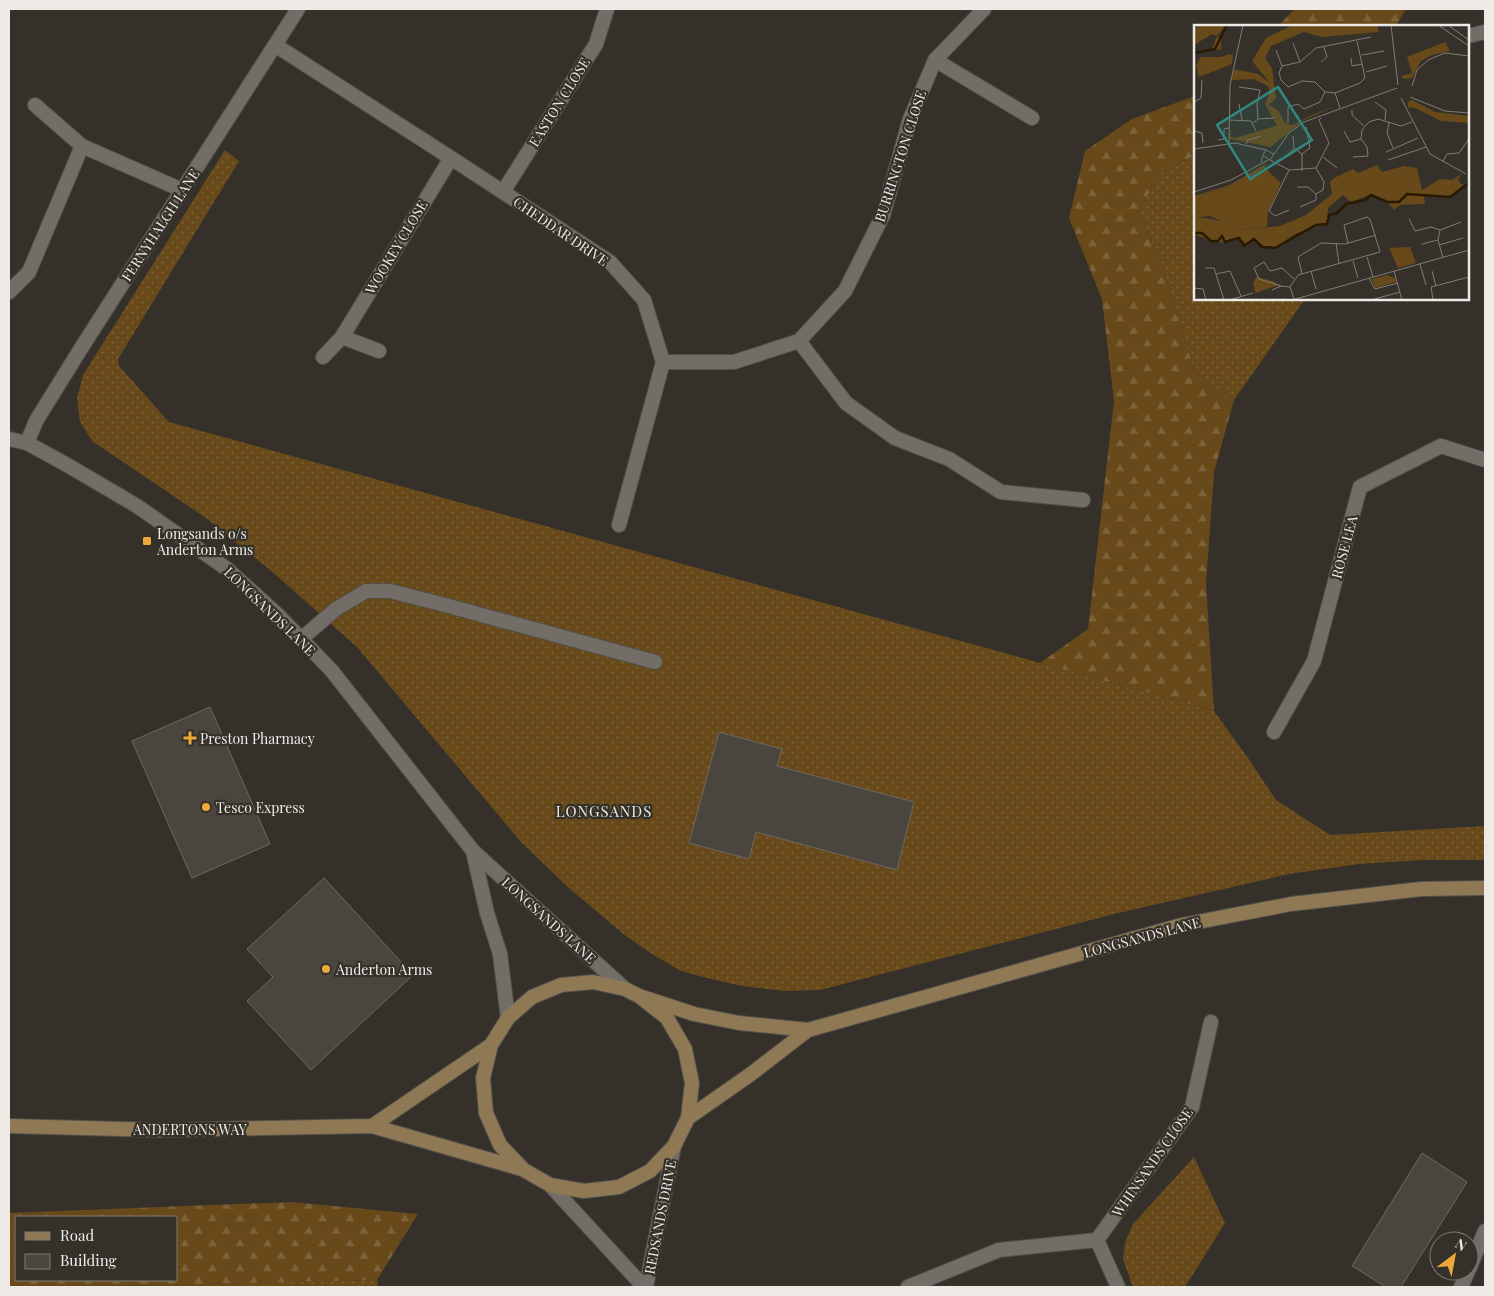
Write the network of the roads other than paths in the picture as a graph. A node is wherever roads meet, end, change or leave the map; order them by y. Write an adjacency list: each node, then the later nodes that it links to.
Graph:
1 (298, 9): 6 (street, FERNYHALGH LANE)
2 (607, 9): 13 (street, EASTON CLOSE)
3 (984, 9): 7 (street, BURRINGTON CLOSE)
4 (1485, 32): 5 (street)
5 (1469, 36)
6 (275, 45): 11 (street, CHEDDAR DRIVE); 12 (street, FERNYHALGH LANE)
7 (935, 60): 9 (street); 16 (street, BURRINGTON CLOSE)
8 (35, 105): 10 (street)
9 (1032, 118)
10 (82, 146): 12 (street); 14 (street)
11 (451, 158): 13 (street, CHEDDAR DRIVE); 15 (street, WOOKEY CLOSE)
12 (182, 190): 21 (street, FERNYHALGH LANE)
13 (503, 192): 19 (street, CHEDDAR DRIVE)
14 (9, 292)
15 (342, 336): 17 (street); 18 (street, WOOKEY CLOSE)
16 (799, 341): 19 (street, BURRINGTON CLOSE); 23 (street)
17 (379, 352)
18 (323, 357)
19 (663, 362): 24 (street)
20 (9, 439): 21 (street, LONGSANDS LANE)
21 (27, 444): 25 (street, LONGSANDS LANE)
22 (1485, 460): 27 (street, ROSE LEA)
23 (1083, 500)
24 (619, 524)
25 (301, 639): 26 (street); 28 (street, LONGSANDS LANE)
26 (655, 662)
27 (1274, 732)
28 (473, 851): 30 (street, LONGSANDS LANE); 32 (street, LONGSANDS LANE)
29 (1485, 888): 34 (main road, LONGSANDS LANE)
30 (625, 989): 31 (main road); 32 (main road)
31 (639, 996): 34 (main road, LONGSANDS LANE); 36 (main road)
32 (508, 1018): 35 (main road)
33 (1211, 1022): 43 (street, WHINSANDS CLOSE)
34 (808, 1030): 36 (main road, LONGSANDS LANE)
35 (491, 1045): 38 (main road); 40 (main road)
36 (688, 1118): 39 (main road)
37 (9, 1126): 38 (main road, ANDERTONS WAY)
38 (372, 1126): 40 (main road, ANDERTONS WAY)
39 (674, 1146): 41 (main road); 45 (street, REDSANDS DRIVE)
40 (524, 1170): 41 (main road)
41 (550, 1185): 45 (street, REDSANDS DRIVE)
42 (1485, 1231): 44 (street)
43 (1097, 1240): 46 (street); 47 (street)
44 (1479, 1246)
45 (645, 1287)
46 (908, 1287)
47 (1118, 1287)

